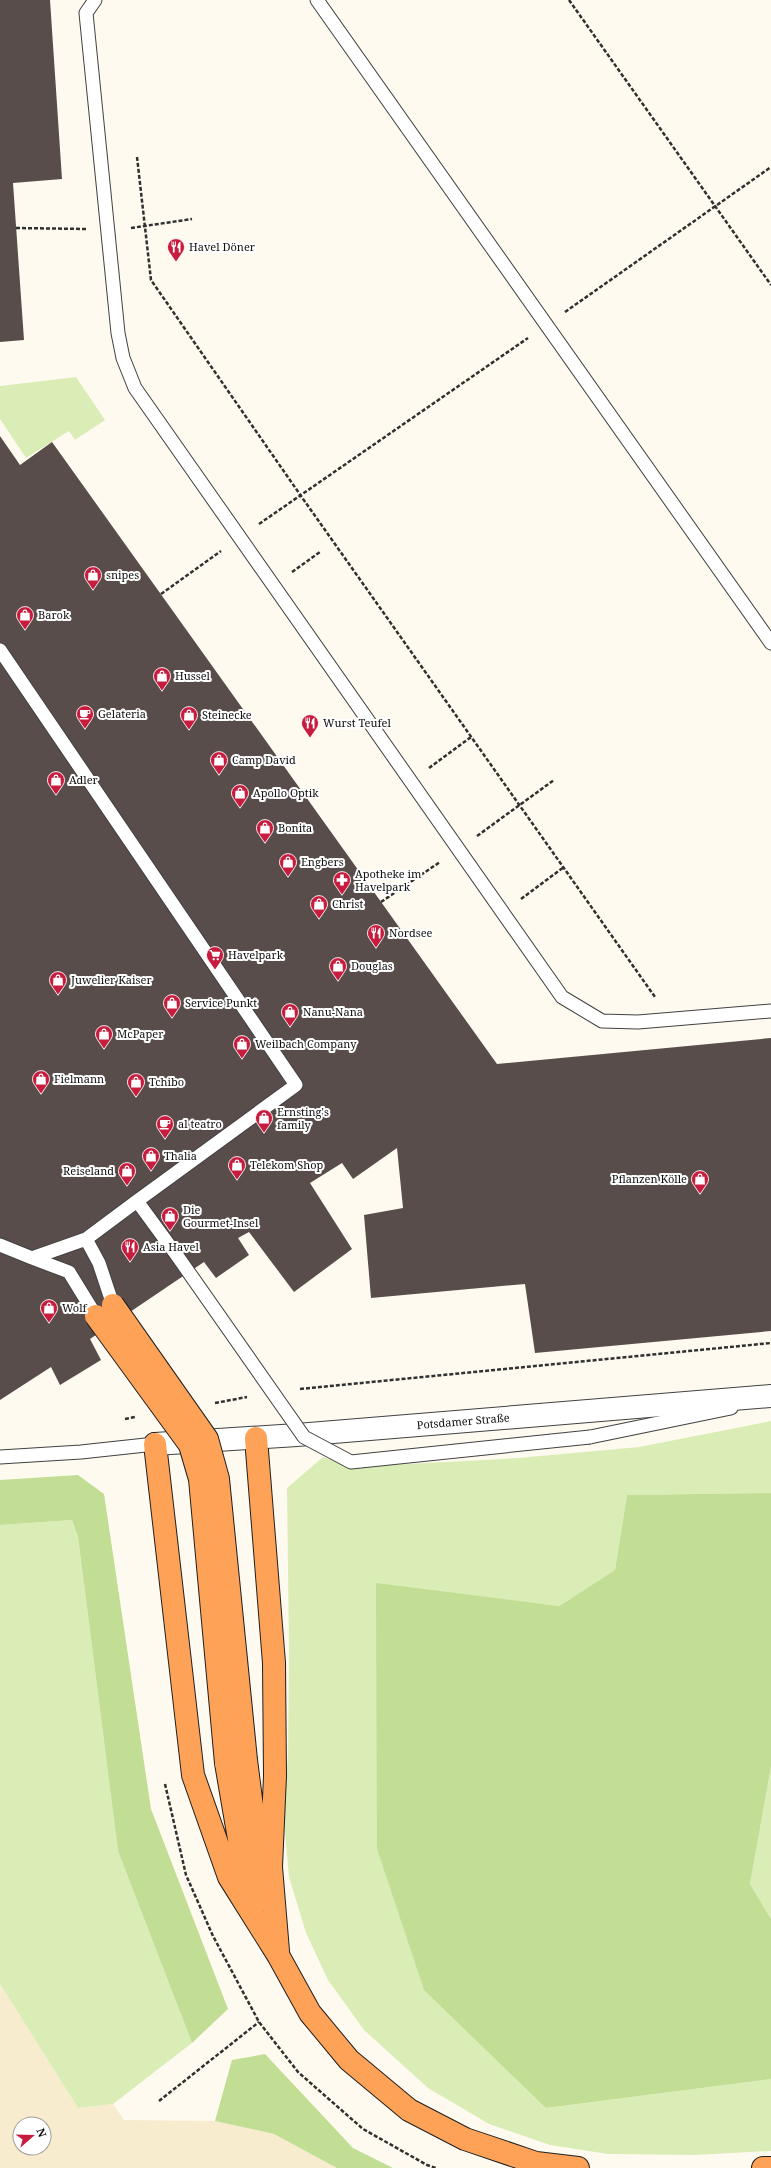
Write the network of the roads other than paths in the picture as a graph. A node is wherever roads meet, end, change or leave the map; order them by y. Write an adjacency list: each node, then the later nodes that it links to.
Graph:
1 (94, 0): 3 (lane)
2 (317, 0): 4 (lane)
3 (86, 6): 6 (lane)
4 (771, 643)
5 (0, 650): 7 (lane)
6 (771, 1011)
7 (137, 1201): 8 (lane); 13 (lane, bridge)
8 (86, 1239): 10 (lane); 11 (lane)
9 (0, 1245): 10 (lane)
10 (32, 1258): 11 (lane)
11 (104, 1310): 17 (highway, bridge)
12 (771, 1396): 14 (street, Potsdamer Straße)
13 (771, 1400)
14 (256, 1438): 15 (street, Potsdamer Straße); 17 (highway)
15 (155, 1444): 16 (lane); 17 (highway)
16 (0, 1457)
17 (278, 1955): 18 (highway)
18 (578, 2168)
19 (763, 2168): 20 (highway)
20 (771, 2168)

